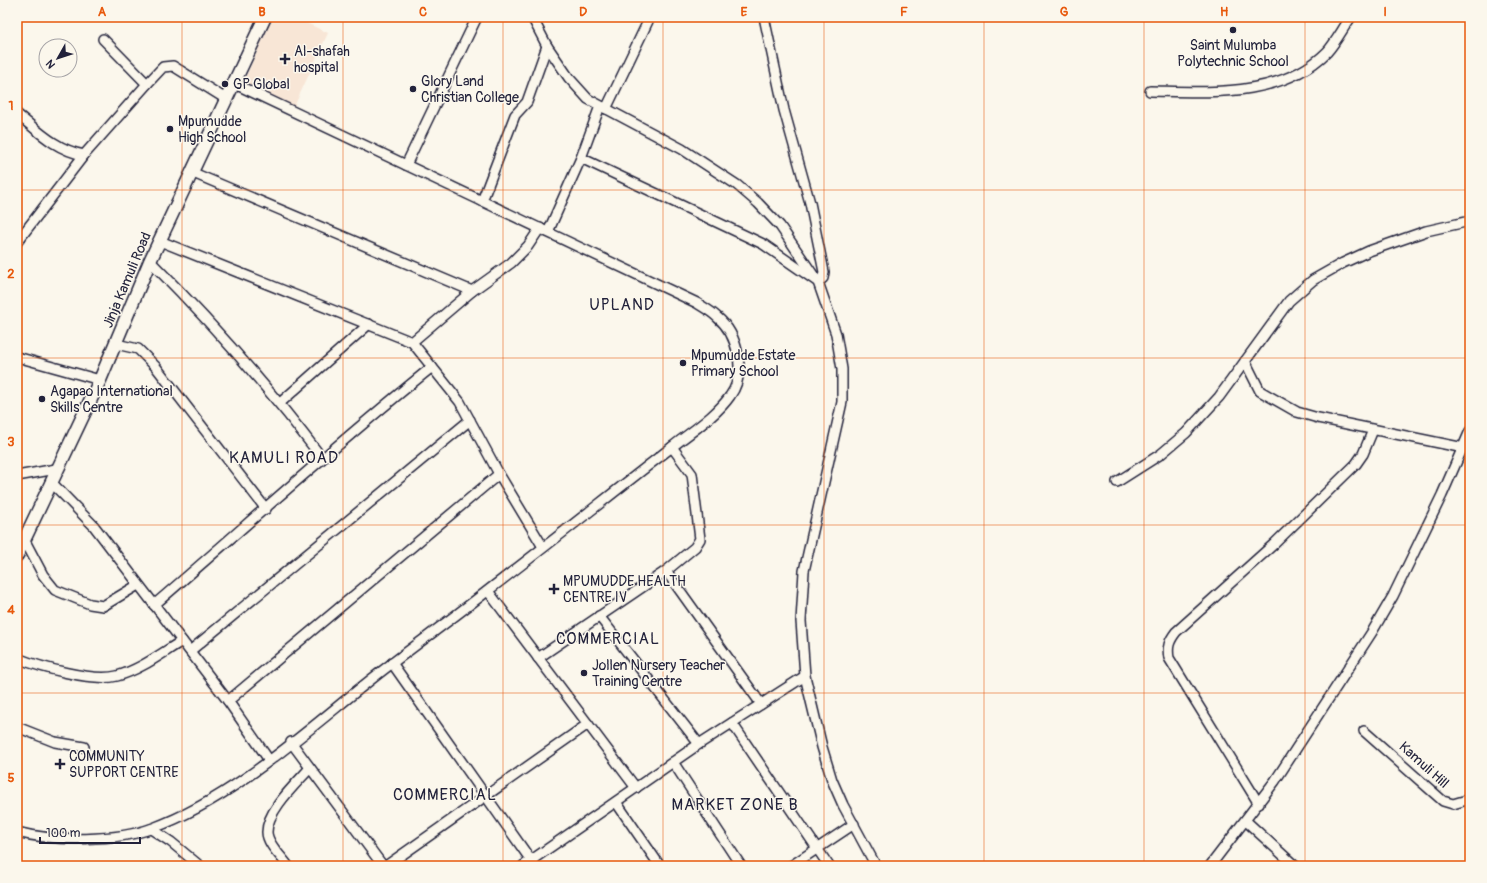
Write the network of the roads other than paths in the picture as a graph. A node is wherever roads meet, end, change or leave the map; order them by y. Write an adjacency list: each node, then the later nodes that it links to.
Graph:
1 (265, 17): 9 (main road, Jinja Kamuli Road)
2 (477, 17): 17 (street)
3 (532, 17): 8 (street)
4 (650, 17): 13 (street)
5 (764, 17): 25 (street)
6 (1351, 17): 11 (street)
7 (103, 40): 10 (street)
8 (547, 46): 13 (street); 19 (street)
9 (233, 83): 12 (main road, Jinja Kamuli Road); 17 (street)
10 (147, 84): 12 (street); 15 (street)
11 (1150, 91)
12 (226, 99): 18 (main road, Jinja Kamuli Road)
13 (603, 108): 16 (street); 25 (street)
14 (17, 114): 15 (street)
15 (84, 155): 23 (street)
16 (581, 158): 21 (street); 25 (street)
17 (406, 165): 19 (street)
18 (191, 172): 22 (main road, Jinja Kamuli Road); 26 (street)
19 (482, 201): 21 (street)
20 (1470, 221): 31 (street)
21 (544, 230): 26 (street); 38 (street)
22 (160, 241): 24 (main road, Jinja Kamuli Road); 27 (street)
23 (17, 242)
24 (150, 261): 29 (main road, Jinja Kamuli Road); 34 (street)
25 (818, 282): 60 (street)
26 (472, 291): 28 (street)
27 (369, 324): 28 (street); 34 (street)
28 (412, 342): 32 (street)
29 (116, 344): 33 (main road, Jinja Kamuli Road); 46 (street)
30 (17, 357): 33 (street)
31 (1245, 361): 36 (street); 45 (street)
32 (432, 367): 35 (street); 40 (street)
33 (100, 380): 41 (main road, Jinja Kamuli Road)
34 (280, 403): 40 (street)
35 (470, 420): 42 (street); 56 (street)
36 (1373, 430): 39 (street); 77 (street)
37 (1470, 431): 39 (street)
38 (672, 447): 48 (street); 50 (street)
39 (1464, 448): 77 (street)
40 (322, 458): 46 (street)
41 (56, 469): 43 (street); 44 (main road, Jinja Kamuli Road)
42 (499, 474): 48 (street); 61 (street)
43 (17, 476)
44 (51, 482): 47 (main road, Jinja Kamuli Road); 51 (street)
45 (1117, 482)
46 (266, 509): 53 (street)
47 (24, 539): 49 (main road, Jinja Kamuli Road); 51 (street)
48 (543, 547): 52 (street)
49 (17, 555)
50 (666, 571): 54 (street); 62 (street)
51 (138, 585): 53 (street)
52 (488, 591): 58 (street); 59 (street)
53 (154, 605): 55 (street)
54 (599, 616): 58 (street); 68 (street)
55 (182, 641): 56 (street); 57 (street)
56 (190, 651): 61 (street)
57 (17, 658)
58 (538, 658): 64 (street)
59 (392, 663): 67 (street); 74 (street)
60 (805, 676): 62 (street); 79 (street)
61 (228, 701): 70 (street)
62 (760, 704): 63 (street)
63 (732, 723): 68 (street); 82 (street)
64 (588, 724): 73 (street); 74 (street)
65 (17, 727): 69 (street)
66 (1364, 731): 75 (street, Kamuli Hill)
67 (291, 742): 70 (street); 72 (street)
68 (699, 744): 71 (street)
69 (84, 747)
70 (269, 760): 80 (street)
71 (673, 762): 73 (street); 89 (street)
72 (310, 768): 85 (street); 86 (street)
73 (636, 788): 76 (street)
74 (486, 796): 83 (street); 86 (street)
75 (1470, 799)
76 (616, 802): 83 (street); 88 (street)
77 (1259, 804): 78 (street)
78 (1246, 821): 93 (street); 94 (street)
79 (854, 824): 82 (street); 92 (street)
80 (151, 829): 81 (street); 84 (street)
81 (17, 832)
82 (817, 849): 90 (street); 91 (street)
83 (533, 863): 87 (street)
84 (200, 866)
85 (288, 866)
86 (384, 866)
87 (523, 866)
88 (660, 866)
89 (741, 866)
90 (791, 866)
91 (829, 866)
92 (876, 866)
93 (1210, 866)
94 (1295, 866)

